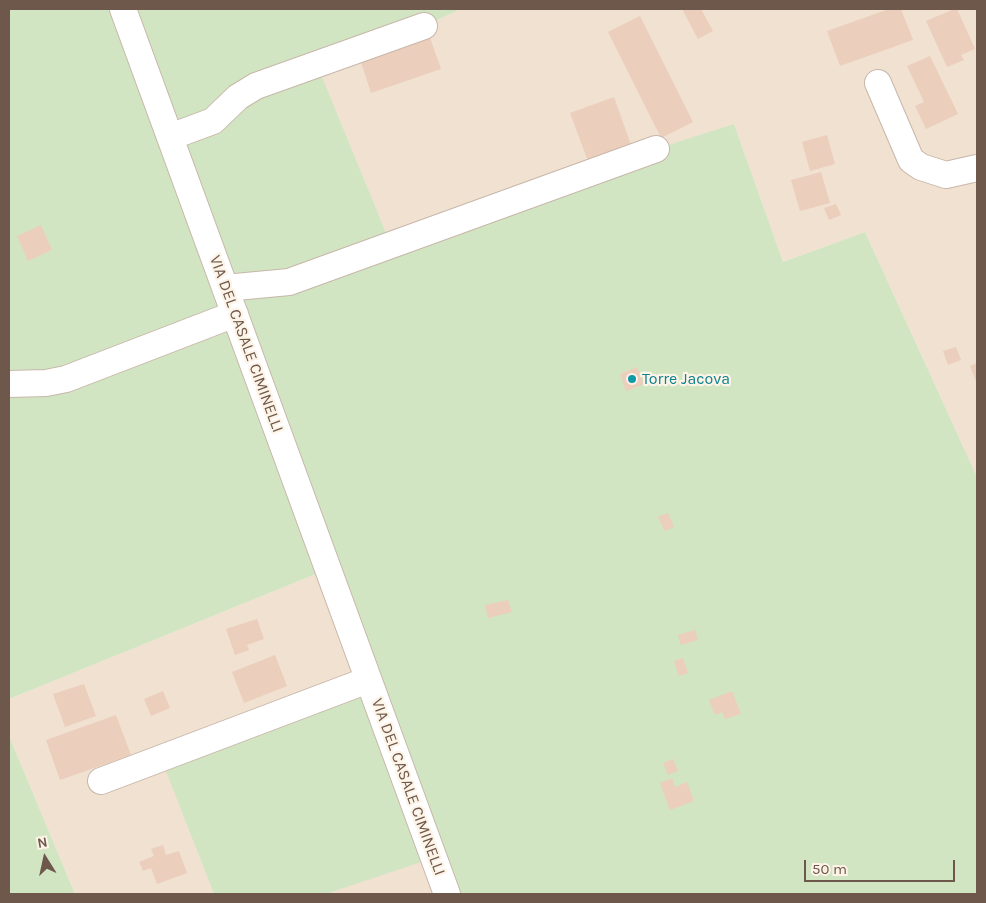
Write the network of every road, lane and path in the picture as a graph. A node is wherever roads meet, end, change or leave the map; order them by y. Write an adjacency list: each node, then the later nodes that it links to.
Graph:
1 (123, 9): 4 (street, VIA DEL CASALE CIMINELLI)
2 (424, 26): 4 (street)
3 (878, 84): 6 (street)
4 (170, 137): 7 (street, VIA DEL CASALE CIMINELLI)
5 (656, 149): 7 (street)
6 (977, 168)
7 (225, 288): 8 (street, VIA DEL CASALE CIMINELLI)
8 (235, 314): 9 (street); 10 (street, VIA DEL CASALE CIMINELLI)
9 (9, 384)
10 (368, 680): 11 (street, VIA DEL CASALE CIMINELLI); 12 (street, VIA DEL CASALE CIMINELLI)
11 (101, 781)
12 (447, 894)

